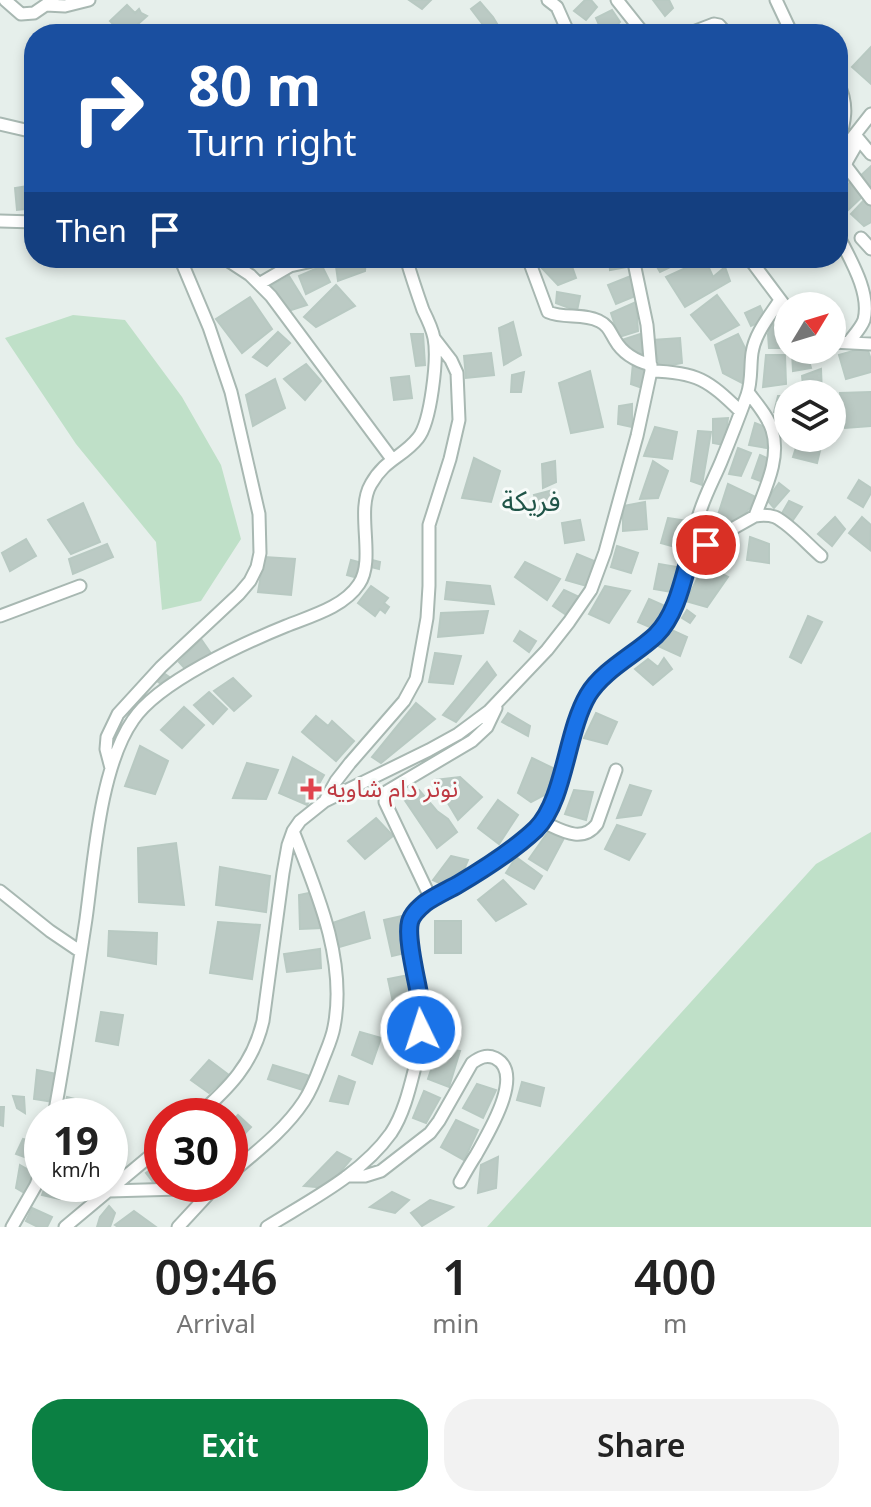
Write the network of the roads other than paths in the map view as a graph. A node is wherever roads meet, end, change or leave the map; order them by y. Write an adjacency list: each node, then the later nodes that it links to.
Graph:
1 (5, 0): 6 (street)
2 (89, 0): 6 (street)
3 (617, 0): 8 (street)
4 (776, 0): 9 (street)
5 (552, 2): 7 (street)
6 (50, 3)
7 (564, 24)
8 (636, 24)
9 (787, 24)
10 (871, 114): 13 (street)
11 (0, 124): 12 (street)
12 (24, 130)
13 (856, 137): 14 (street); 15 (street); 16 (street)
14 (848, 145)
15 (871, 154)
16 (848, 158)
17 (848, 169): 18 (street)
18 (871, 199)
19 (0, 221): 20 (street)
20 (24, 222)
21 (861, 238): 22 (street)
22 (871, 249)
23 (848, 255): 35 (street)
24 (184, 268): 47 (street)
25 (240, 268): 31 (street)
26 (287, 268): 31 (street)
27 (410, 268): 34 (street)
28 (532, 268): 37 (street)
29 (635, 268): 37 (street)
30 (756, 268): 32 (street)
31 (259, 284): 40 (street)
32 (774, 292)
33 (774, 309): 38 (street)
34 (434, 338): 40 (street); 49 (street)
35 (849, 342): 36 (street)
36 (871, 344)
37 (651, 368): 39 (street); 46 (street)
38 (748, 392): 39 (street); 41 (street)
39 (740, 411): 42 (street)
40 (392, 459): 47 (street)
41 (755, 516): 42 (street); 43 (street)
42 (691, 552): 50 (street)
43 (821, 556)
44 (80, 586): 45 (street)
45 (0, 616)
46 (499, 701): 49 (street); 53 (street)
47 (111, 769): 54 (street)
48 (616, 770): 50 (street)
49 (325, 801): 51 (street)
50 (543, 822): 53 (street)
51 (293, 831): 56 (street); 57 (street)
52 (0, 891): 54 (street)
53 (431, 899): 60 (street)
54 (81, 952): 55 (street)
55 (57, 1098)
56 (218, 1098)
57 (248, 1158)
58 (144, 1161): 59 (street)
59 (128, 1175)
60 (347, 1176): 61 (street); 68 (street)
61 (460, 1182)
62 (27, 1202): 65 (street)
63 (96, 1202): 66 (street)
64 (202, 1202): 67 (street)
65 (12, 1227)
66 (65, 1227)
67 (178, 1227)
68 (267, 1227)

